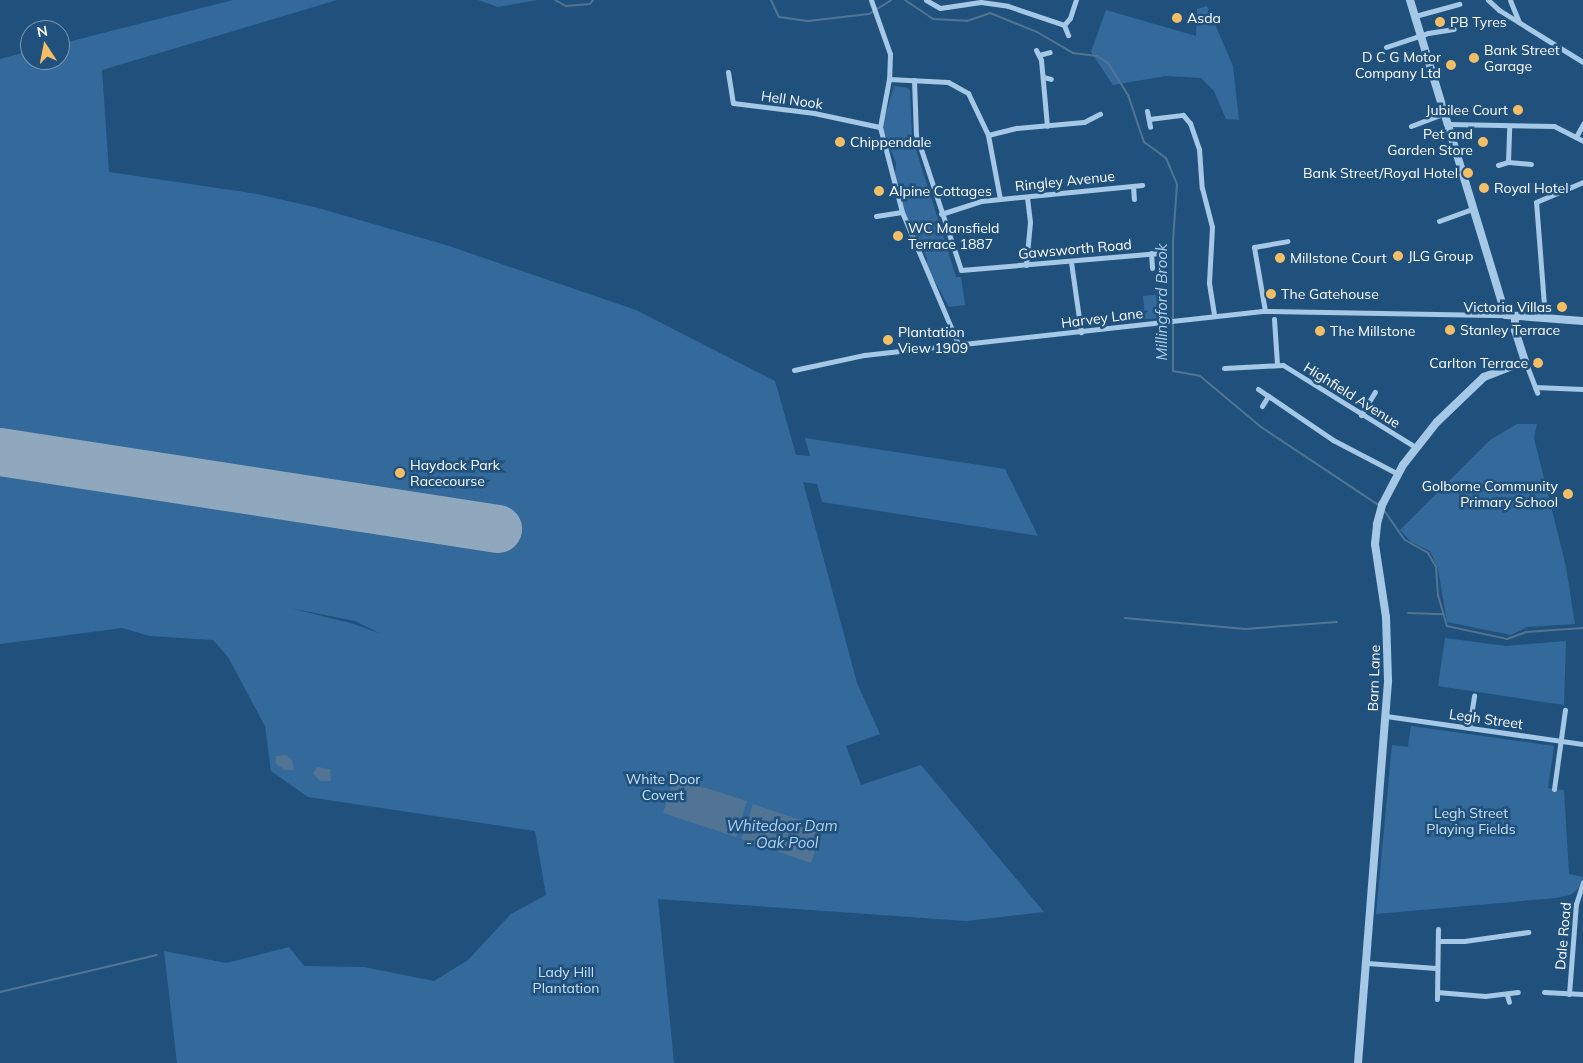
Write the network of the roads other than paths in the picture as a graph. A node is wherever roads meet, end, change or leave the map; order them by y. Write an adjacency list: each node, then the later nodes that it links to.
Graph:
1 (872, 0): 21 (street)
2 (926, 0): 7 (street)
3 (1076, 0): 11 (street)
4 (1410, 0): 9 (street)
5 (1488, 0): 10 (street)
6 (1510, 0): 10 (street)
7 (981, 1): 11 (street)
8 (1458, 4): 9 (street)
9 (1415, 16): 14 (street)
10 (1519, 22): 17 (street)
11 (1064, 25): 13 (street)
12 (1454, 29): 14 (street)
13 (1068, 35)
14 (1421, 35): 15 (street); 25 (street)
15 (1386, 47)
16 (1050, 52): 20 (street)
17 (1583, 62)
18 (1035, 70): 20 (street)
19 (728, 72): 33 (street, Hell Nook)
20 (1043, 75): 22 (street); 30 (street)
21 (890, 79): 23 (street); 33 (street)
22 (1051, 79)
23 (914, 80): 35 (street); 49 (street, Gawsworth Road)
24 (1147, 111): 27 (street)
25 (1445, 113): 28 (street); 31 (street)
26 (1100, 114): 30 (street)
27 (1149, 119): 34 (street); 60 (street)
28 (1449, 124): 32 (street); 47 (street)
29 (1583, 124): 36 (street)
30 (1048, 126): 35 (street)
31 (1411, 126)
32 (1509, 126): 36 (street); 38 (street)
33 (880, 127): 48 (street)
34 (1150, 127)
35 (988, 135): 45 (street)
36 (1577, 135): 37 (street)
37 (1583, 140)
38 (1508, 162): 39 (street); 40 (street)
39 (1531, 164)
40 (1498, 166)
41 (1583, 182): 62 (street)
42 (1142, 185): 43 (street, Ringley Avenue)
43 (1133, 186): 44 (street, Ringley Avenue); 46 (street, Ringley Avenue)
44 (1027, 196): 45 (street, Ringley Avenue); 56 (street)
45 (1000, 199): 49 (street, Ringley Avenue)
46 (1134, 199)
47 (1474, 208): 51 (street); 59 (street)
48 (902, 212): 50 (street); 66 (street)
49 (941, 214): 56 (street, Gawsworth Road)
50 (876, 216)
51 (1439, 221)
52 (1287, 240): 58 (street)
53 (1151, 253): 54 (street, Gawsworth Road); 55 (street, Gawsworth Road); 57 (street, Gawsworth Road)
54 (1160, 253)
55 (1071, 262): 56 (street, Gawsworth Road); 65 (street)
56 (1026, 265)
57 (1152, 268)
58 (1265, 311): 59 (street, Harvey Lane); 60 (street, Harvey Lane)
59 (1506, 315): 61 (street)
60 (1214, 316): 65 (street, Harvey Lane)
61 (1515, 316): 62 (street); 67 (street)
62 (1545, 318): 64 (street)
63 (1274, 319): 68 (street)
64 (1583, 321)
65 (1081, 332): 66 (street, Harvey Lane)
66 (959, 346): 70 (street, Harvey Lane)
67 (1525, 361): 72 (street); 77 (street, Barn Lane)
68 (1277, 364): 69 (street); 76 (street, Highfield Avenue)
69 (1224, 368)
70 (794, 370)
71 (1258, 389): 74 (street)
72 (1583, 389)
73 (1374, 392): 76 (street)
74 (1268, 396): 75 (street); 78 (street)
75 (1262, 406)
76 (1361, 415): 77 (street, Highfield Avenue)
77 (1415, 447): 78 (street, Barn Lane)
78 (1398, 474): 81 (street, Barn Lane)
79 (1474, 694): 82 (street)
80 (1565, 710): 83 (street)
81 (1386, 716): 82 (street, Legh Street); 92 (street, Barn Lane)
82 (1469, 728): 83 (street, Legh Street)
83 (1561, 741): 84 (street, Legh Street); 85 (street)
84 (1583, 744)
85 (1554, 789)
86 (1583, 882): 97 (street, Dale Road)
87 (1516, 926): 90 (street)
88 (1438, 929): 91 (street)
89 (1528, 932): 90 (street)
90 (1517, 934): 91 (street)
91 (1438, 941): 93 (street)
92 (1367, 963): 93 (street); 102 (street, Barn Lane)
93 (1436, 968): 94 (street)
94 (1437, 992): 99 (street); 100 (street)
95 (1518, 992): 99 (street)
96 (1544, 992): 97 (street)
97 (1569, 994): 98 (street)
98 (1583, 994)
99 (1507, 995): 101 (street)
100 (1437, 999)
101 (1508, 1002)
102 (1358, 1063)

